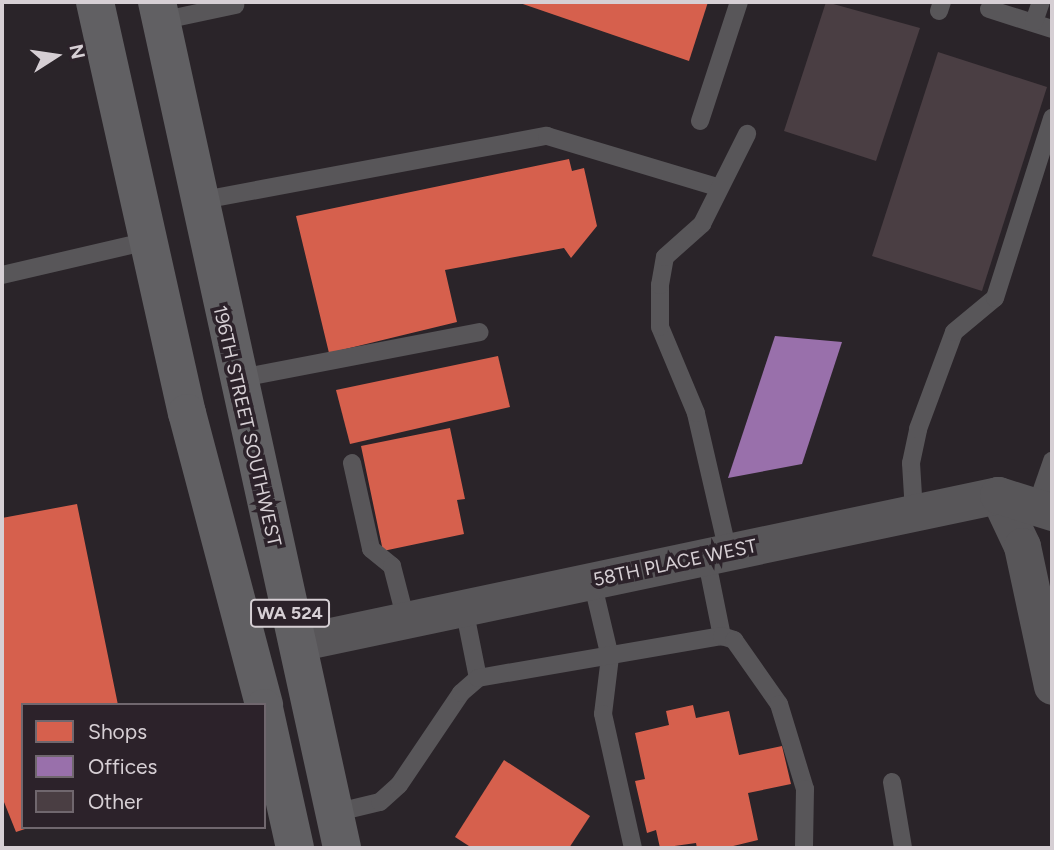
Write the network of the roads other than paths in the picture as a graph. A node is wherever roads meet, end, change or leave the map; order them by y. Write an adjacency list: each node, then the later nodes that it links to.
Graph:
1 (95, 2): 14 (main road)
2 (739, 2): 10 (lane)
3 (1041, 2): 7 (lane)
4 (235, 5): 6 (lane)
5 (989, 9): 7 (lane)
6 (159, 11): 13 (main road, 196TH STREET SOUTHWEST / WA 524)
7 (1034, 22): 8 (lane)
8 (1052, 29)
9 (1052, 118): 23 (lane)
10 (700, 121)
11 (747, 134): 12 (lane)
12 (717, 187): 13 (lane); 24 (lane)
13 (198, 201): 16 (main road, 196TH STREET SOUTHWEST / WA 524)
14 (148, 241): 15 (lane); 16 (main road); 26 (main road)
15 (2, 275)
16 (217, 298): 18 (main road, 196TH STREET SOUTHWEST / WA 524)
17 (480, 332): 18 (lane)
18 (236, 379): 30 (main road, 196TH STREET SOUTHWEST / WA 524)
19 (1052, 461): 22 (lane)
20 (352, 463): 28 (lane)
21 (998, 495): 22 (street, 58TH PLACE WEST); 23 (street, 58TH PLACE WEST); 33 (street)
22 (1044, 509)
23 (914, 512): 24 (street, 58TH PLACE WEST)
24 (717, 554): 25 (street, 58TH PLACE WEST); 29 (lane)
25 (592, 581): 27 (street, 58TH PLACE WEST); 31 (lane)
26 (233, 589): 30 (main road); 34 (main road)
27 (464, 608): 28 (street, 58TH PLACE WEST); 32 (lane)
28 (406, 620): 30 (street, 58TH PLACE WEST)
29 (722, 636): 31 (lane); 40 (lane)
30 (297, 643): 37 (main road, 196TH STREET SOUTHWEST / WA 524)
31 (610, 657): 32 (lane); 39 (lane)
32 (478, 678): 37 (lane)
33 (1052, 686)
34 (263, 703)
35 (266, 715): 38 (main road)
36 (892, 782): 41 (lane)
37 (338, 831)
38 (295, 848)
39 (633, 848)
40 (804, 848)
41 (903, 848)

